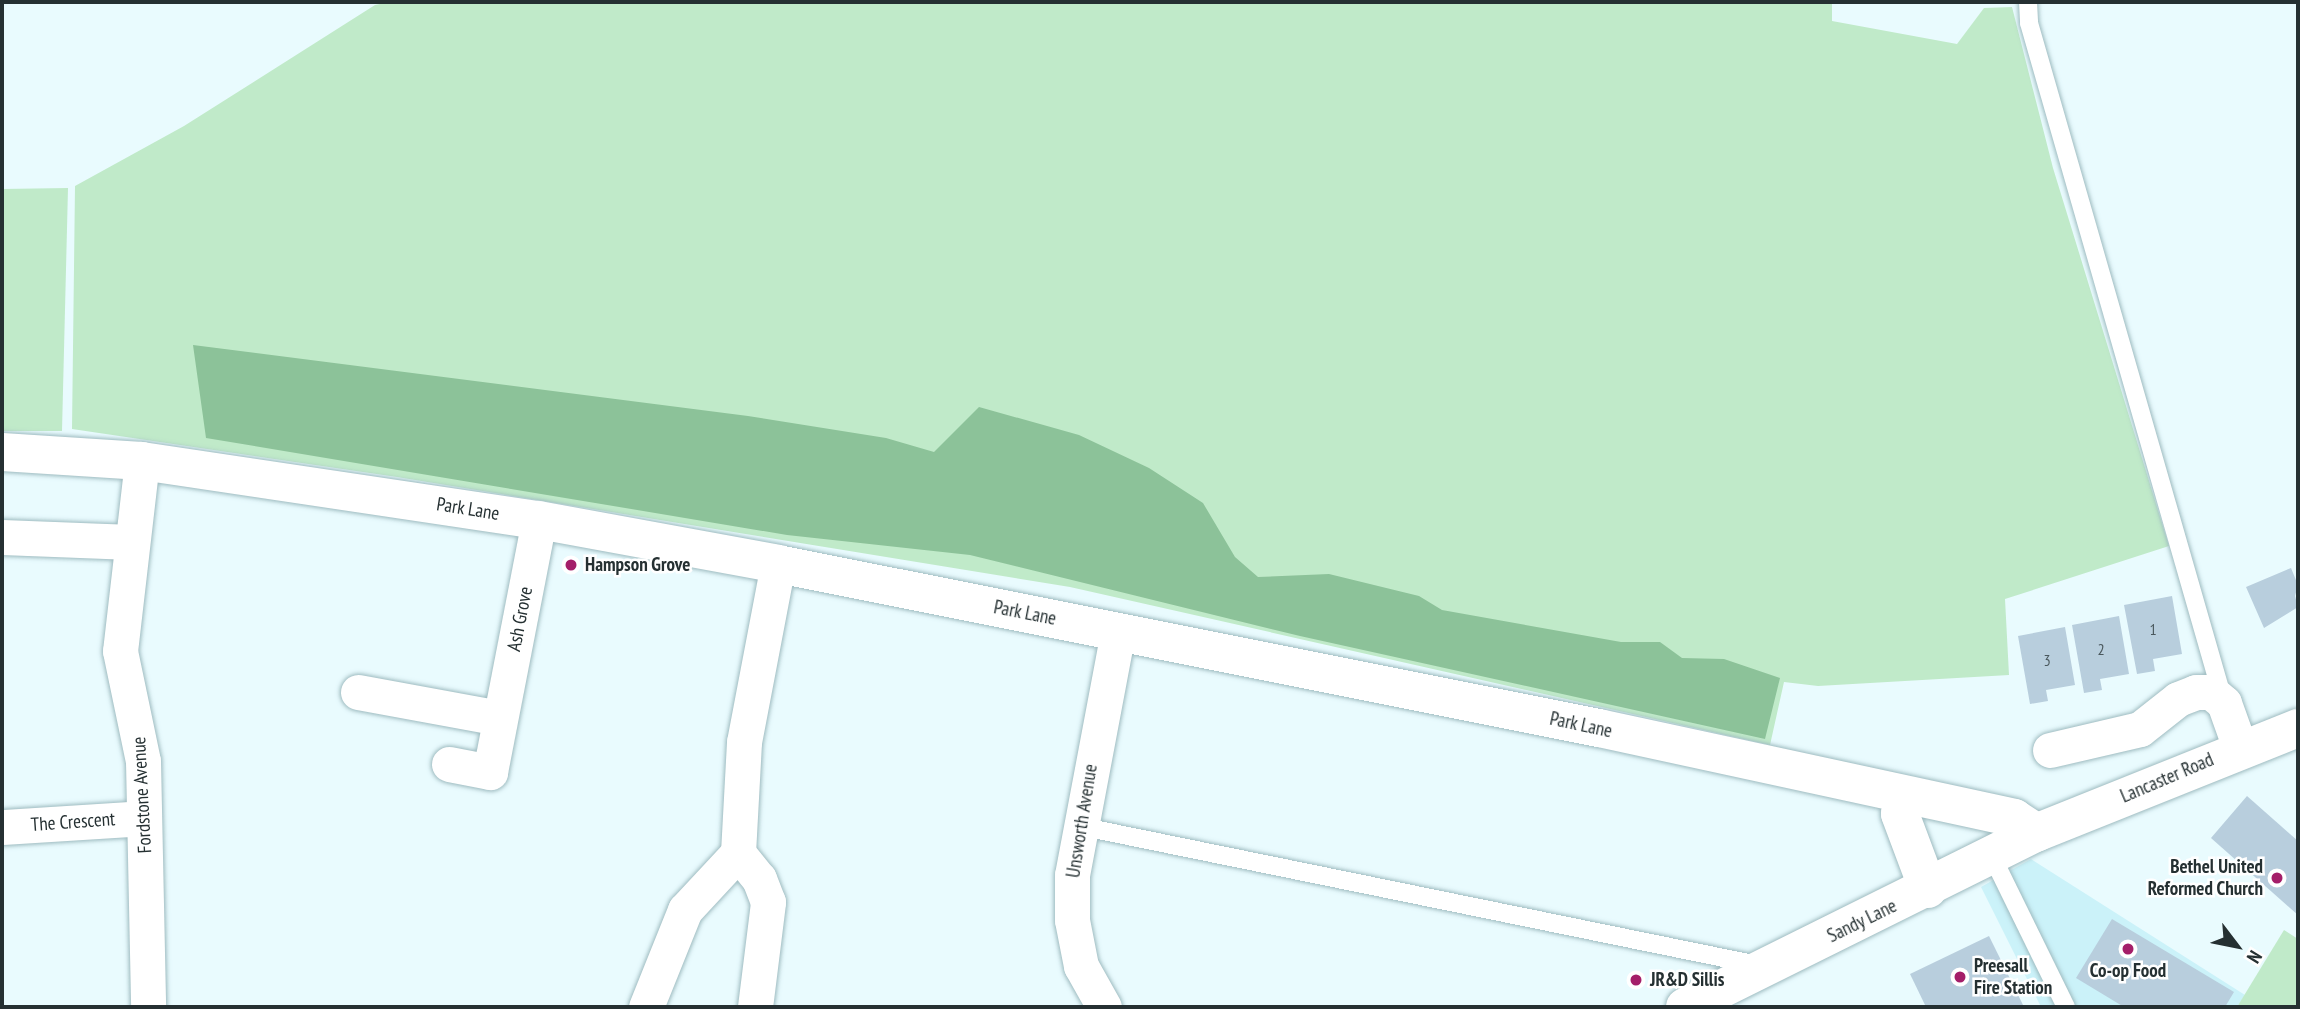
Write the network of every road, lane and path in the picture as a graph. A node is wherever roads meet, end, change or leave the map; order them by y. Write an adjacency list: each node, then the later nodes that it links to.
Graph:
1 (2028, 2): 10 (lane)
2 (2, 452): 3 (main road, Park Lane)
3 (142, 460): 4 (main road, Park Lane); 6 (street, Fordstone Avenue)
4 (539, 520): 7 (main road, Park Lane); 11 (street, Ash Grove)
5 (2, 537): 6 (street)
6 (132, 542): 17 (street, Fordstone Avenue)
7 (778, 564): 8 (main road, Park Lane); 21 (street)
8 (1118, 631): 16 (main road, Park Lane); 19 (street, Unsworth Avenue)
9 (358, 692): 11 (street)
10 (2224, 703): 13 (street); 14 (street)
11 (500, 718): 15 (street, Ash Grove)
12 (2298, 727): 13 (main road, Lancaster Road)
13 (2240, 748): 20 (main road, Lancaster Road)
14 (2050, 750)
15 (449, 764)
16 (1904, 796): 20 (main road, Park Lane); 23 (main road)
17 (144, 818): 18 (street, The Crescent); 25 (street, Fordstone Avenue)
18 (2, 827)
19 (1079, 827): 24 (lane); 28 (street, Unsworth Avenue)
20 (2037, 833): 22 (main road, Sandy Lane)
21 (738, 853): 26 (street); 27 (street)
22 (1992, 856): 23 (main road, Sandy Lane); 30 (lane)
23 (1928, 889): 24 (main road, Sandy Lane)
24 (1766, 967): 29 (main road, Sandy Lane)
25 (148, 1007)
26 (646, 1007)
27 (755, 1007)
28 (1104, 1007)
29 (1688, 1007)
30 (2066, 1007)

